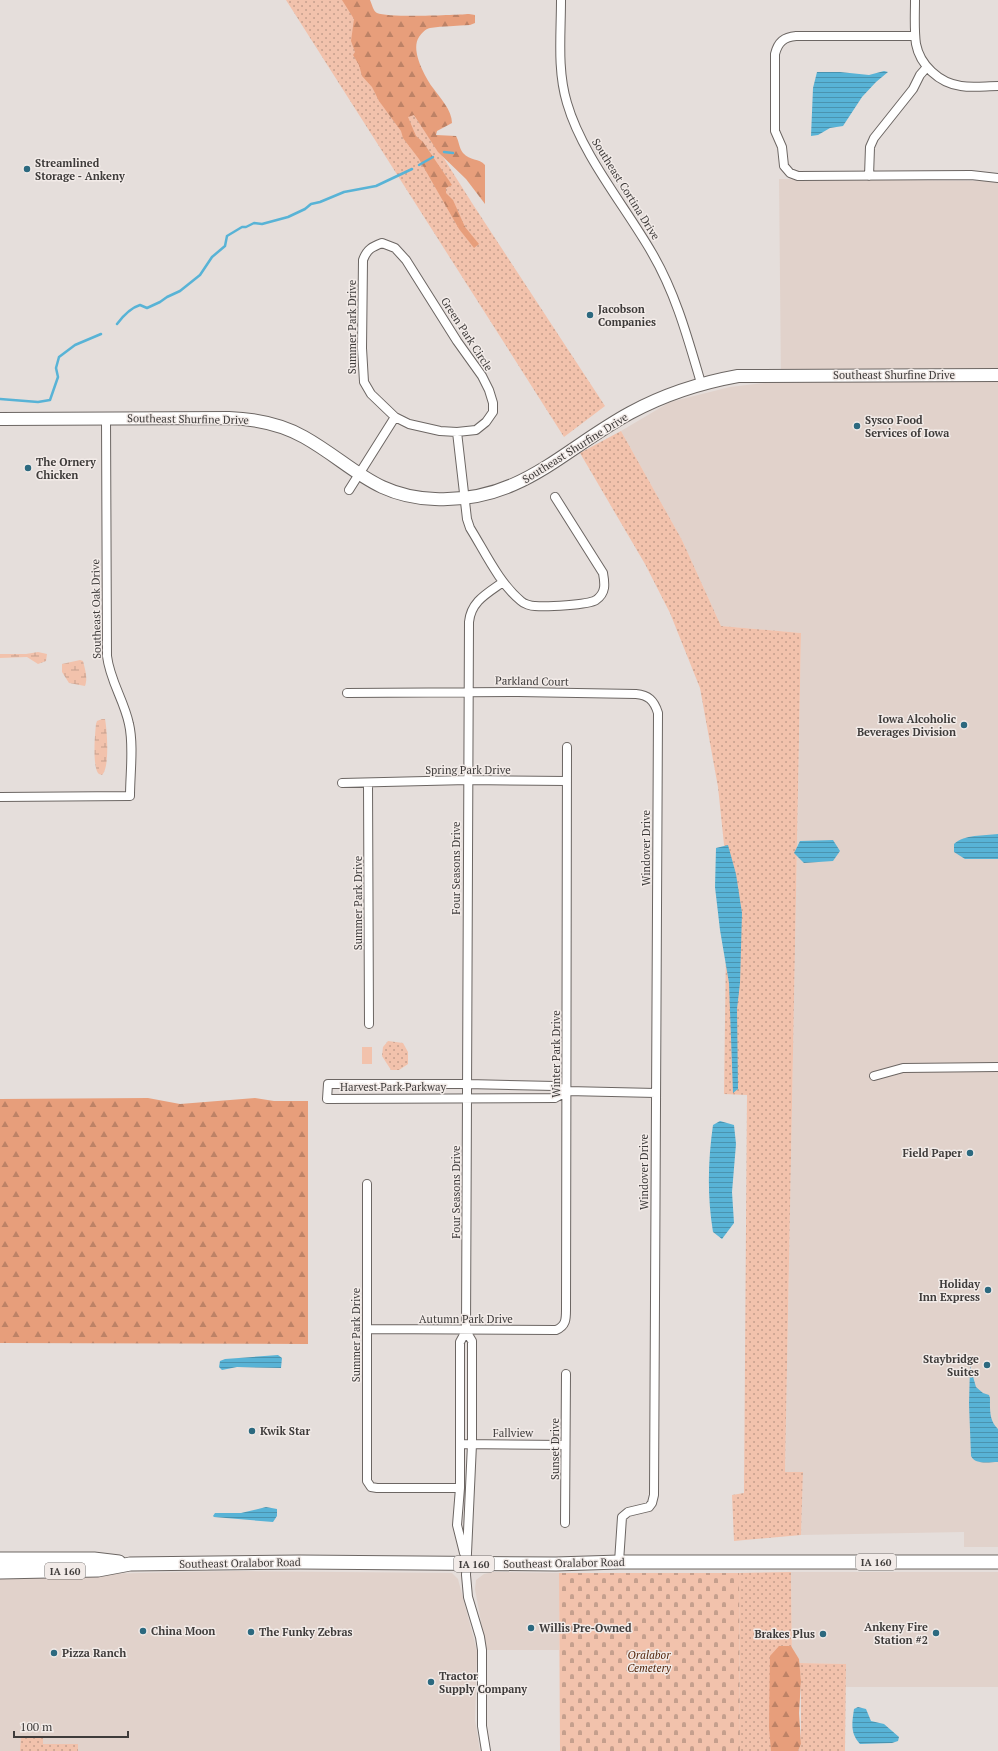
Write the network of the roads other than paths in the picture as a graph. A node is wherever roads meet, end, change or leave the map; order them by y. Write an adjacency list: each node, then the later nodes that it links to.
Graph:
1 (561, 0): 10 (street, Southeast Cortina Drive)
2 (915, 0): 3 (street)
3 (915, 36): 4 (street); 6 (street)
4 (927, 67): 5 (street); 6 (street)
5 (998, 86)
6 (869, 176): 7 (street)
7 (998, 178)
8 (382, 243): 11 (street, Summer Park Drive); 14 (street, Green Park Circle)
9 (998, 375): 10 (street, Southeast Shurfine Drive)
10 (701, 383): 18 (street, Southeast Shurfine Drive)
11 (395, 417): 14 (street, Summer Park Drive); 15 (street)
12 (106, 418): 13 (street, Southeast Shurfine Drive); 15 (street, Southeast Shurfine Drive); 28 (street, Southeast Oak Drive)
13 (0, 419)
14 (457, 432): 18 (street)
15 (358, 474): 16 (street); 18 (street, Southeast Shurfine Drive)
16 (349, 490)
17 (555, 497): 19 (street)
18 (465, 499): 19 (street)
19 (503, 582): 20 (street, Four Seasons Drive)
20 (469, 692): 21 (street, Parkland Court); 23 (street, Parkland Court); 24 (street, Four Seasons Drive)
21 (347, 693)
22 (567, 747): 25 (street, Winter Park Drive)
23 (658, 762): 34 (street, Windover Drive)
24 (468, 780): 25 (street, Spring Park Drive); 27 (street, Spring Park Drive); 32 (street, Four Seasons Drive)
25 (567, 781): 33 (street, Winter Park Drive)
26 (342, 783): 27 (street, Spring Park Drive)
27 (368, 783): 29 (street, Summer Park Drive)
28 (0, 797)
29 (369, 1024)
30 (998, 1067): 31 (street)
31 (874, 1076)
32 (467, 1084): 33 (street, Harvest Park Parkway); 35 (street, Four Seasons Drive); 35 (street, Harvest Park Parkway)
33 (567, 1091): 34 (street, Harvest Park Parkway); 35 (street, Harvest Park Parkway); 37 (street, Winter Park Drive)
34 (656, 1093): 47 (street, Windover Drive)
35 (467, 1098): 39 (street, Four Seasons Drive)
36 (367, 1184): 38 (street, Summer Park Drive)
37 (564, 1325): 39 (street, Autumn Park Drive)
38 (367, 1330): 39 (street, Autumn Park Drive); 44 (street, Summer Park Drive)
39 (466, 1331): 41 (street, Four Seasons Drive); 42 (street, Four Seasons Drive)
40 (566, 1374): 43 (street, Sunset Drive)
41 (460, 1444): 42 (street, Fallview); 44 (street, Four Seasons Drive)
42 (472, 1444): 43 (street, Fallview); 50 (street, Four Seasons Drive)
43 (566, 1445): 45 (street, Sunset Drive)
44 (460, 1488): 50 (street, Four Seasons Drive)
45 (566, 1523)
46 (0, 1558): 49 (main road, Southeast Oralabor Road / IA 160)
47 (619, 1562): 48 (main road, Southeast Oralabor Road / IA 160); 50 (main road, Southeast Oralabor Road / IA 160)
48 (998, 1562)
49 (130, 1564): 50 (main road, Southeast Oralabor Road / IA 160); 51 (main road, Southeast Oralabor Road / IA 160)
50 (466, 1564): 52 (street)
51 (0, 1572)
52 (486, 1751)

